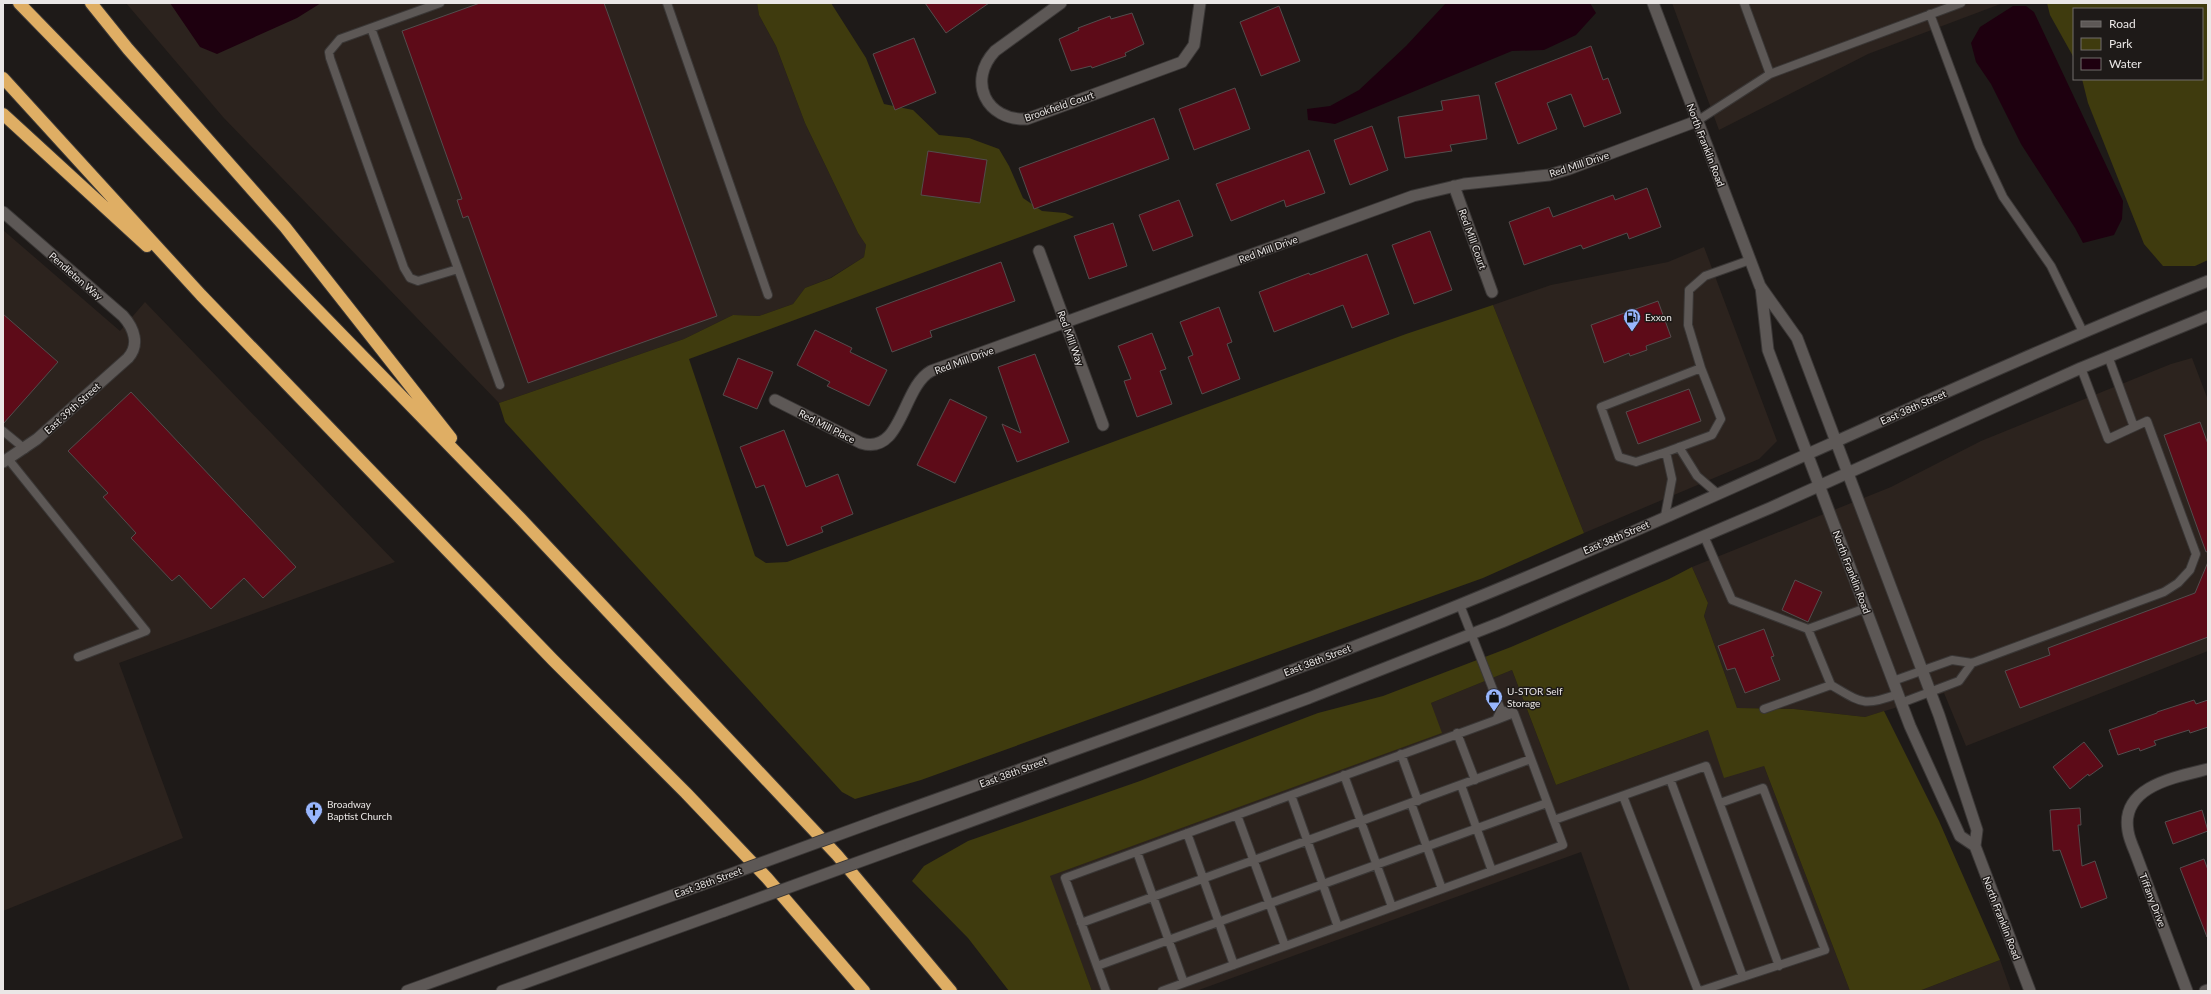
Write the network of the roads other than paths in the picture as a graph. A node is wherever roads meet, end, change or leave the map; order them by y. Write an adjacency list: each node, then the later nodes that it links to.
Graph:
1 (19, 3): 47 (highway)
2 (91, 3): 47 (highway)
3 (440, 3): 11 (lane)
4 (668, 3): 24 (lane)
5 (1061, 3): 6 (main road, Brookfield Court)
6 (1200, 3)
7 (1653, 3): 15 (main road, North Franklin Road)
8 (1744, 3): 12 (lane)
9 (1961, 3): 10 (lane)
10 (1930, 14): 12 (lane); 28 (lane)
11 (371, 28): 20 (lane); 20 (lane)
12 (1770, 74): 15 (lane)
13 (3, 78): 25 (highway)
14 (3, 114): 25 (highway)
15 (1697, 122): 16 (main road, Red Mill Drive); 19 (main road, North Franklin Road)
16 (1454, 186): 23 (main road, Red Mill Court); 27 (main road, Red Mill Drive)
17 (3, 212): 29 (main road, Pendleton Way)
18 (1038, 251): 27 (main road, Red Mill Way)
19 (1750, 260): 22 (main road, North Franklin Road); 31 (lane)
20 (458, 269): 33 (lane)
21 (2208, 281): 28 (main road, East 38th Street)
22 (1760, 286): 38 (main road, North Franklin Road); 43 (main road, North Franklin Road)
23 (1492, 292)
24 (768, 295)
25 (202, 296): 109 (highway)
26 (2208, 316): 30 (main road)
27 (1065, 324): 35 (main road, Red Mill Way); 39 (main road, Red Mill Drive)
28 (2083, 332): 38 (main road, East 38th Street)
29 (134, 348): 41 (main road, East 39th Street)
30 (2108, 356): 32 (main road); 36 (lane)
31 (1701, 368): 40 (lane); 42 (lane)
32 (2081, 368): 36 (lane); 45 (main road)
33 (500, 385)
34 (775, 400): 39 (main road, Red Mill Place)
35 (1103, 425)
36 (2134, 427): 56 (lane)
37 (3, 431): 41 (lane)
38 (1837, 442): 43 (main road, East 38th Street); 45 (main road, North Franklin Road)
39 (880, 444)
40 (1679, 447): 42 (lane); 48 (lane)
41 (25, 449): 44 (main road, East 39th Street)
42 (1666, 452): 49 (lane)
43 (1808, 455): 46 (main road, North Franklin Road); 48 (main road, East 38th Street)
44 (6, 461): 55 (lane)
45 (1848, 473): 46 (main road); 57 (main road, North Franklin Road)
46 (1819, 486): 50 (main road); 52 (main road, North Franklin Road)
47 (491, 489): 110 (highway)
48 (1718, 494): 49 (main road, East 38th Street)
49 (1665, 516): 51 (main road, East 38th Street)
50 (1704, 536): 53 (lane); 54 (main road)
51 (1460, 605): 54 (lane); 107 (main road, East 38th Street, bridge)
52 (1866, 608): 53 (lane); 58 (main road, North Franklin Road)
53 (1808, 629): 59 (lane)
54 (1472, 634): 63 (lane); 108 (main road, bridge)
55 (78, 656)
56 (1972, 663): 57 (lane); 60 (lane)
57 (1922, 670): 58 (lane); 60 (main road, North Franklin Road)
58 (1893, 681): 61 (main road, North Franklin Road)
59 (1831, 686): 61 (lane); 62 (lane)
60 (1930, 692): 61 (lane); 86 (main road, North Franklin Road)
61 (1900, 698): 86 (main road, North Franklin Road)
62 (1764, 709)
63 (1501, 710): 64 (lane); 65 (lane)
64 (1514, 713): 65 (lane); 68 (lane)
65 (1496, 720): 66 (lane)
66 (1457, 733): 67 (lane); 72 (lane)
67 (1400, 754): 70 (lane); 76 (lane)
68 (1532, 759): 72 (lane); 77 (lane)
69 (2208, 769): 115 (main road, Tiffany Drive)
70 (1344, 775): 74 (lane); 81 (lane)
71 (1670, 779): 75 (lane); 78 (lane); 105 (lane)
72 (1475, 780): 73 (lane)
73 (1461, 785): 76 (lane); 82 (lane)
74 (1291, 795): 79 (lane); 84 (lane)
75 (1623, 796): 80 (lane); 113 (lane)
76 (1414, 802): 81 (lane); 85 (lane)
77 (1547, 803): 80 (lane); 82 (lane)
78 (1720, 803): 104 (lane); 104 (lane)
79 (1237, 815): 83 (lane); 88 (lane)
80 (1554, 820): 90 (lane)
81 (1361, 821): 84 (lane); 89 (lane)
82 (1477, 828): 85 (lane); 90 (lane)
83 (1187, 833): 87 (lane); 91 (lane)
84 (1307, 841): 88 (lane); 92 (lane)
85 (1427, 846): 89 (lane); 93 (lane)
86 (1975, 846): 114 (main road, North Franklin Road)
87 (1137, 852): 94 (lane); 98 (lane)
88 (1254, 860): 91 (lane); 95 (lane)
89 (1376, 864): 92 (lane); 96 (lane)
90 (1492, 870): 93 (lane)
91 (1203, 878): 94 (lane); 97 (lane)
92 (1323, 884): 95 (lane); 99 (lane)
93 (1442, 889): 96 (lane)
94 (1153, 896): 98 (lane); 100 (lane)
95 (1270, 903): 97 (lane); 101 (lane)
96 (1392, 907): 99 (lane)
97 (1219, 922): 100 (lane); 102 (lane)
98 (1081, 923): 103 (lane)
99 (1338, 927): 101 (lane)
100 (1169, 940): 103 (lane); 106 (lane)
101 (1285, 946): 102 (lane)
102 (1234, 965): 106 (lane)
103 (1097, 966): 111 (lane)
104 (1779, 966): 105 (lane)
105 (1743, 977): 113 (lane)
106 (1184, 983): 112 (lane)
107 (407, 991)
108 (502, 991)
109 (864, 991)
110 (951, 991)
111 (1106, 991)
112 (1162, 991)
113 (1699, 991)
114 (2030, 991)
115 (2187, 991)

